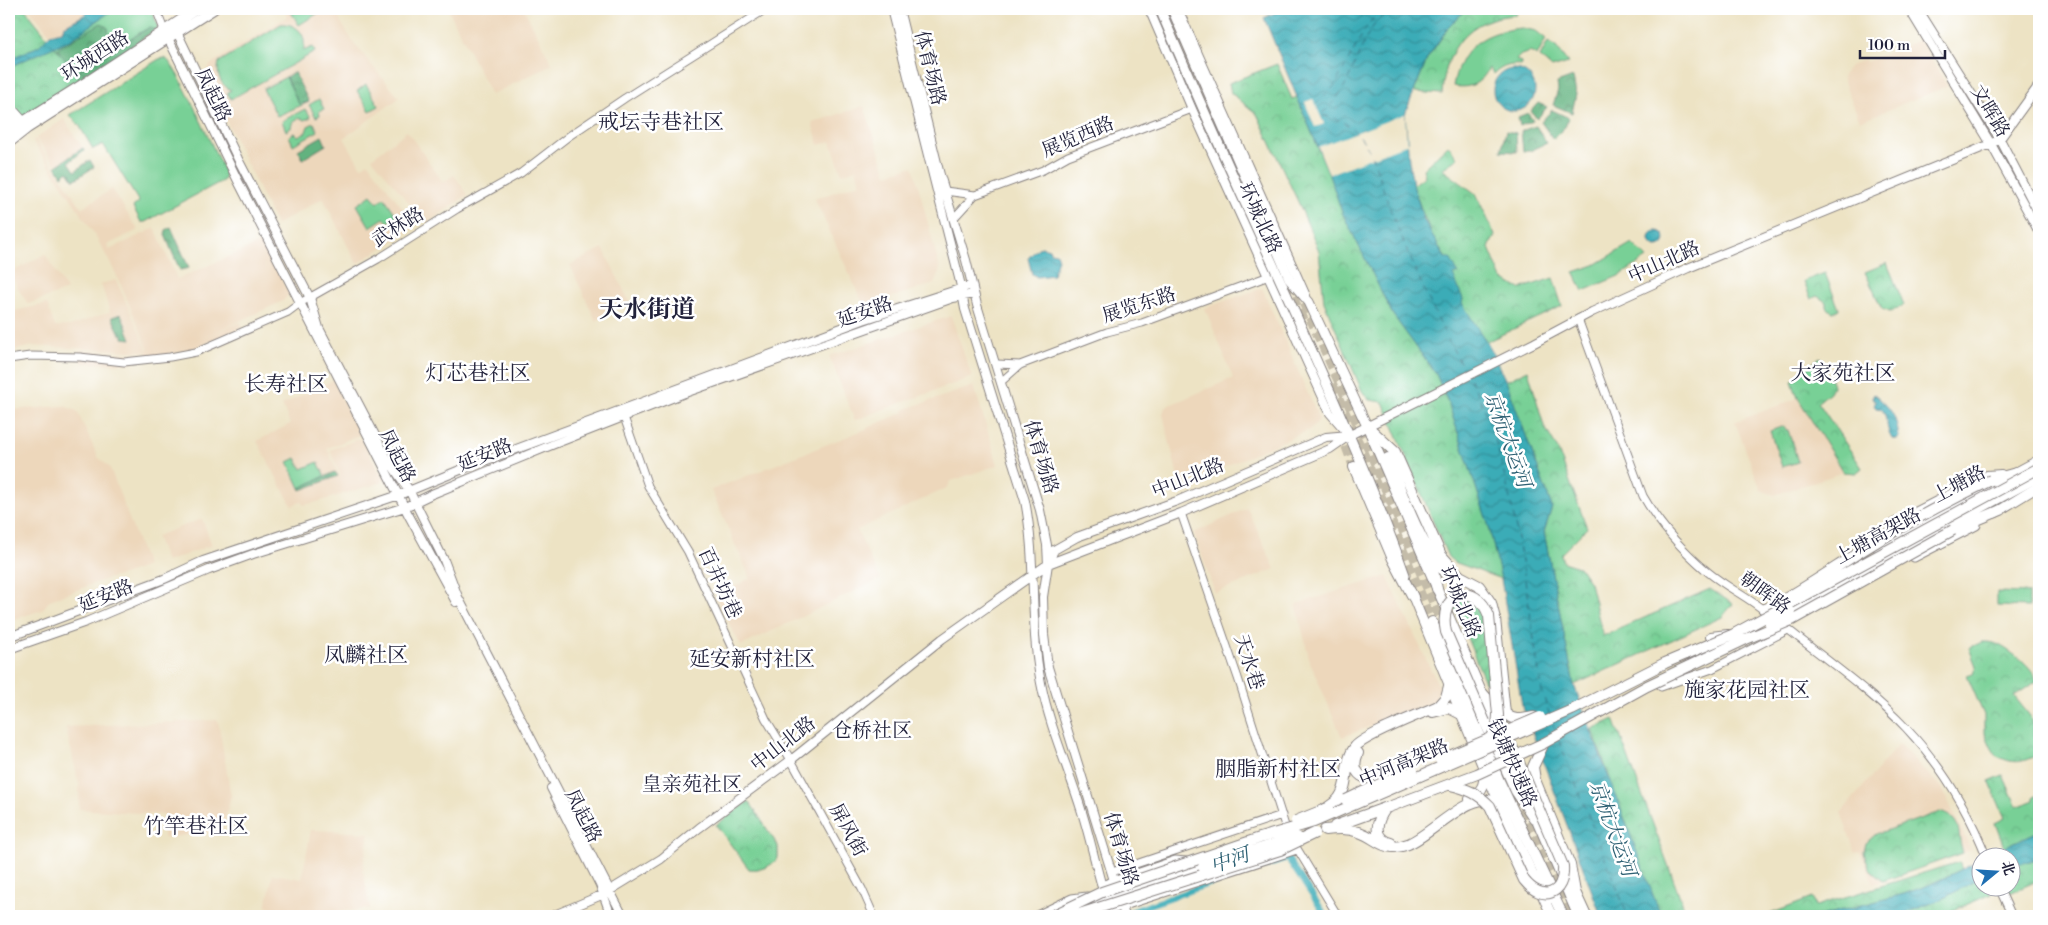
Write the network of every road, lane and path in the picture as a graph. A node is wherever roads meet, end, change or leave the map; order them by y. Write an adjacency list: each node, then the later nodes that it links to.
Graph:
1 (156, 9): 14 (street, 凤起路)
2 (197, 9): 14 (main road, 环城西路)
3 (214, 9): 13 (main road, 环城西路)
4 (766, 9): 33 (street, 武林路)
5 (890, 9): 31 (main road, 体育场路)
6 (899, 9): 24 (main road, 体育场路)
7 (1149, 9): 17 (main road, 环城北路)
8 (1160, 9): 44 (main road, 环城北路)
9 (1172, 9): 34 (main road, 环城北路)
10 (1178, 9): 34 (main road, 环城北路)
11 (1909, 9): 23 (main road, 文晖路)
12 (1918, 9): 21 (main road, 文晖路)
13 (177, 32): 14 (main road, 环城西路); 33 (main road)
14 (166, 34): 19 (main road, 环城西路); 35 (main road, 凤起路)
15 (2039, 86): 21 (main road)
16 (9, 105): 19 (main road)
17 (1192, 109): 25 (street, 展览西路); 29 (main road, 环城北路)
18 (9, 123): 19 (main road, 环城西路)
19 (26, 124): 20 (main road, 环城西路); 22 (main road, 环城西路)
20 (9, 134)
21 (2000, 139): 23 (main road, 中山北路); 26 (main road, 文晖路)
22 (9, 143)
23 (1991, 144): 28 (main road, 文晖路); 36 (main road, 中山北路)
24 (945, 191): 25 (street, 展览西路); 27 (main road, 体育场路)
25 (975, 195): 27 (street, 展览西路)
26 (2039, 214)
27 (953, 219): 30 (main road, 体育场路)
28 (2039, 232)
29 (1269, 276): 40 (street, 展览东路); 44 (main road, 环城北路)
30 (972, 285): 31 (main road, 延安路); 32 (main road, 体育场路)
31 (962, 292): 32 (main road, 延安路); 37 (main road); 42 (main road, 延安路); 52 (main road, 延安路); 61 (main road, 体育场路)
32 (974, 294): 39 (main road, 体育场路)
33 (310, 298): 35 (street, 武林路); 52 (main road)
34 (1309, 302): 43 (main road, 环城北路)
35 (300, 303): 38 (street, 武林路); 53 (main road, 凤起路)
36 (1578, 319): 43 (main road, 中山北路); 65 (street, 朝晖路)
37 (873, 330)
38 (9, 359)
39 (996, 364): 40 (street, 展览东路); 41 (main road, 体育场路)
40 (1020, 365): 41 (street, 展览东路)
41 (1002, 381): 60 (main road, 体育场路)
42 (624, 417): 54 (main road, 延安路); 82 (street, 百井坊巷)
43 (1367, 426): 44 (main road, 中山北路); 62 (main road, 环城北路); 64 (highway)
44 (1350, 435): 57 (main road, 中山北路); 60 (main road, 中山北路); 63 (main road, 环城北路)
45 (1388, 458): 59 (highway)
46 (2039, 460): 49 (main road, 上塘路)
47 (1354, 467): 63 (highway)
48 (2039, 468): 69 (highway, 上塘高架路, bridge)
49 (2016, 473): 58 (main road, 上塘路); 58 (main road); 71 (highway, bridge)
50 (2039, 476): 72 (highway, 上塘高架路, bridge)
51 (2039, 486): 56 (main road)
52 (409, 490): 53 (main road, 延安路); 54 (main road)
53 (399, 494): 55 (main road, 凤起路); 70 (main road, 延安路)
54 (415, 502): 55 (main road, 延安路); 101 (main road)
55 (405, 507): 73 (main road, 延安路); 101 (main road, 凤起路)
56 (2001, 510): 67 (main road); 72 (highway, bridge)
57 (1181, 513): 60 (main road, 中山北路); 90 (street, 天水巷)
58 (1883, 544): 65 (main road, 上塘路)
59 (1427, 547): 62 (highway); 64 (highway)
60 (1048, 564): 61 (main road, 中山北路); 97 (main road, 体育场路)
61 (1033, 576): 82 (main road, 中山北路); 99 (main road, 体育场路)
62 (1437, 589): 76 (main road, 环城北路)
63 (1413, 597): 74 (main road, 环城北路)
64 (1491, 603): 78 (highway, bridge)
65 (1763, 609): 67 (street, 朝晖路)
66 (1432, 622): 119 (highway, 钱塘快速路)
67 (1779, 623): 68 (street, 朝晖路)
68 (1788, 630): 75 (street); 94 (street, 朝晖路)
69 (1734, 634): 71 (highway, bridge); 92 (highway, 中河高架路, bridge)
70 (9, 637)
71 (1710, 637): 78 (highway)
72 (1746, 639): 81 (highway, 中河高架路, bridge)
73 (9, 649)
74 (1449, 686): 77 (main road, 环城北路); 80 (highway)
75 (1661, 687)
76 (1478, 688): 85 (highway, bridge); 91 (main road, 环城北路)
77 (1461, 714): 80 (highway); 83 (main road, 环城北路)
78 (1542, 716): 79 (highway, bridge)
79 (1492, 737): 84 (highway, bridge); 91 (highway, bridge)
80 (1369, 740): 84 (highway); 88 (highway)
81 (1544, 743): 85 (highway, 中河高架路, bridge); 121 (highway)
82 (791, 760): 101 (main road, 中山北路); 110 (street, 屏风街)
83 (1483, 767): 86 (highway); 87 (main road, 环城北路)
84 (1386, 781): 88 (highway, bridge)
85 (1450, 785): 89 (highway, 中河高架路, bridge)
86 (1466, 804): 87 (highway); 89 (highway); 93 (highway)
87 (1502, 807): 98 (main road, 环城北路)
88 (1327, 808): 100 (highway, bridge)
89 (1386, 808): 93 (highway, 中河高架路)
90 (1283, 818): 95 (street, 天水巷); 97 (street)
91 (1534, 818): 120 (main road, 环城北路)
92 (1314, 822): 96 (highway, bridge); 100 (highway, 中河高架路, bridge)
93 (1320, 831): 96 (highway, bridge); 114 (highway, 中河高架路, bridge)
94 (1983, 848)
95 (1297, 850): 104 (street); 116 (street, 天水巷)
96 (1202, 865): 100 (highway)
97 (1112, 872): 100 (main road, 体育场路)
98 (1534, 877): 117 (main road, 环城北路); 118 (highway)
99 (1101, 885): 100 (street); 102 (main road, 体育场路)
100 (1119, 889): 102 (main road); 104 (street); 105 (main road, 体育场路); 112 (highway, 中河高架路, bridge)
101 (607, 892): 107 (main road, 中山北路); 108 (main road, 凤起路); 109 (main road)
102 (1105, 898): 106 (main road, 体育场路); 111 (main road); 113 (main road)
103 (2004, 898): 122 (street)
104 (1144, 900): 105 (street)
105 (1122, 907): 106 (street); 115 (main road, 体育场路)
106 (1110, 914)
107 (552, 916)
108 (611, 916)
109 (623, 916)
110 (874, 916)
111 (1037, 916)
112 (1052, 916)
113 (1065, 916)
114 (1073, 916)
115 (1125, 916)
116 (1338, 916)
117 (1552, 916)
118 (1558, 916)
119 (1563, 916)
120 (1578, 916)
121 (1586, 916)
122 (2012, 916)

